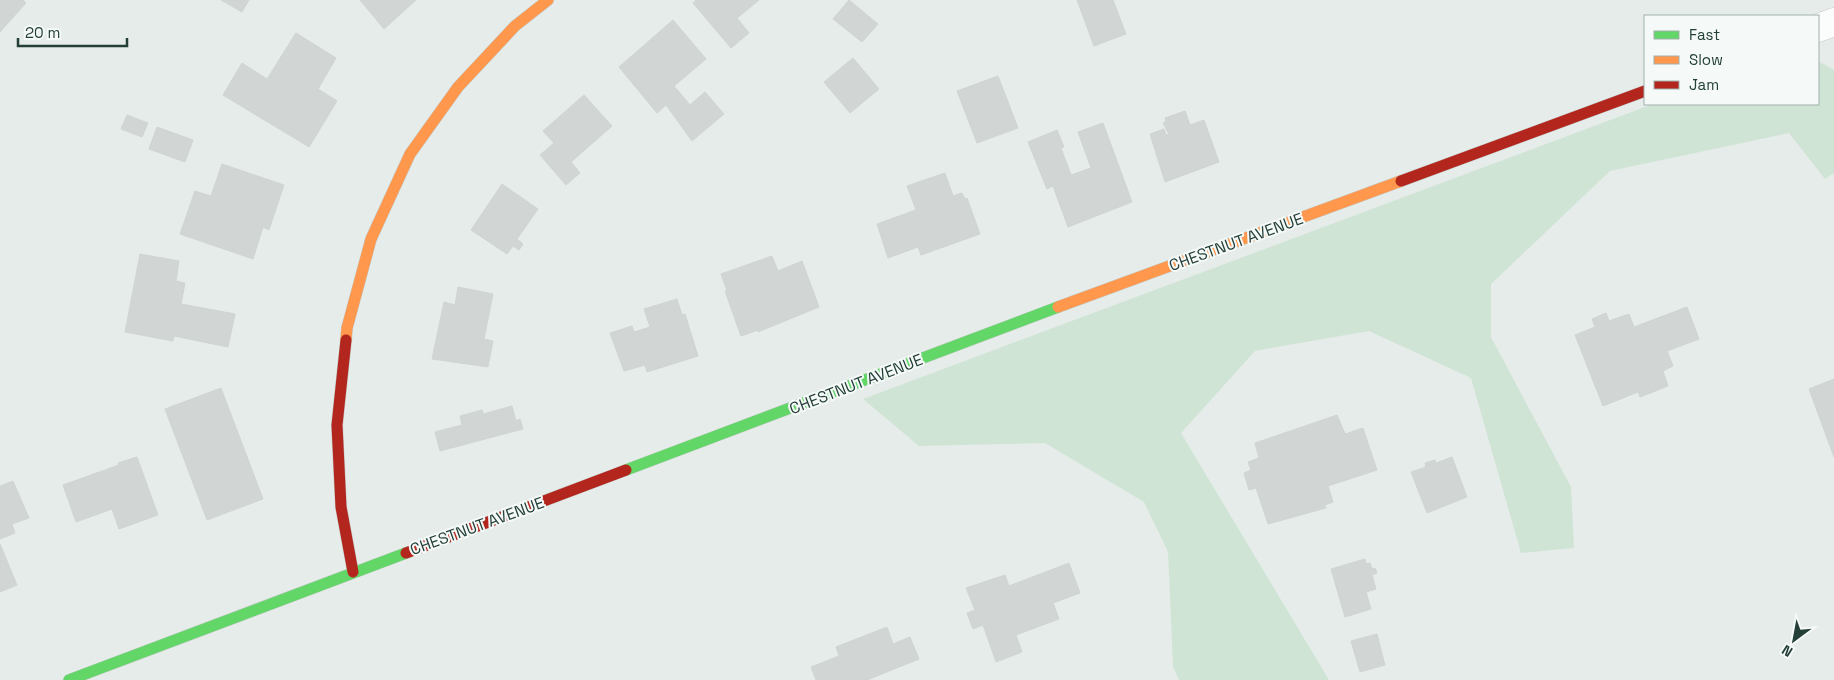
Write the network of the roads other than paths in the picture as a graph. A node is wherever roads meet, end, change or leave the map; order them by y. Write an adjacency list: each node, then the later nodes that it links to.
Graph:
1 (548, 0): 5 (street)
2 (1834, 22): 3 (street)
3 (1819, 28)
4 (1644, 91): 5 (street, CHESTNUT AVENUE)
5 (353, 572): 6 (street, CHESTNUT AVENUE)
6 (69, 680)

